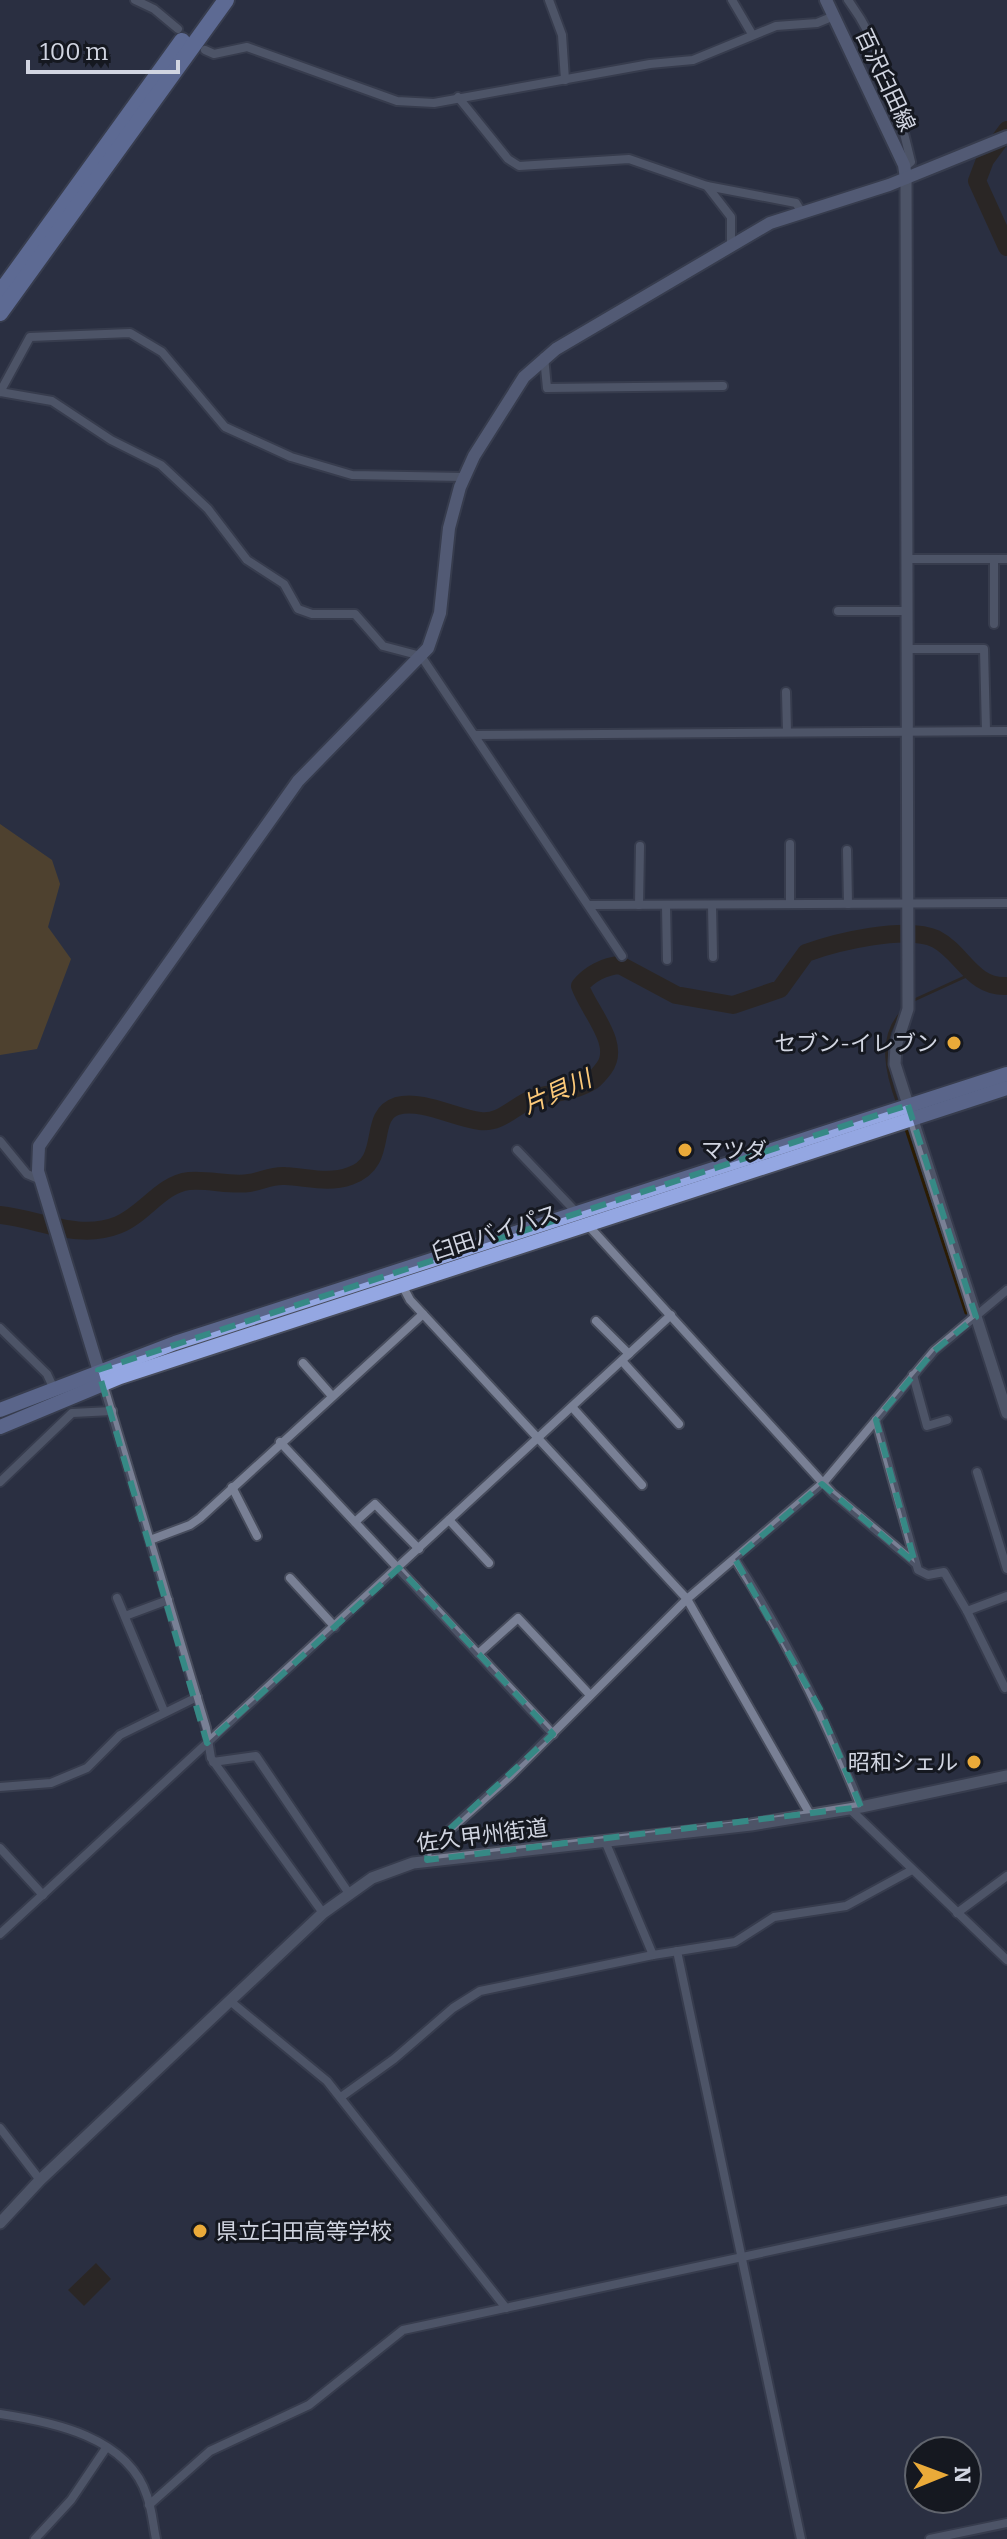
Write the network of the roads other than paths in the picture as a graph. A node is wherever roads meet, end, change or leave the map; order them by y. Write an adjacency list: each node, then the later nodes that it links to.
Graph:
1 (135, 0): 9 (street)
2 (213, 0): 19 (highway)
3 (226, 0): 20 (highway)
4 (549, 0): 12 (street)
5 (732, 0): 10 (street)
6 (826, 0): 8 (main road, 百沢臼田線)
7 (848, 0): 15 (street)
8 (834, 16): 10 (street); 15 (main road, 百沢臼田線)
9 (178, 29)
10 (752, 34): 12 (street)
11 (205, 50): 13 (street)
12 (565, 80): 13 (street)
13 (458, 97): 16 (street)
14 (1001, 139): 15 (main road)
15 (906, 173): 17 (main road); 25 (street)
16 (707, 186): 17 (street); 18 (street)
17 (801, 211): 18 (main road)
18 (731, 245): 21 (main road)
19 (0, 293)
20 (0, 313)
21 (544, 357): 22 (street); 24 (main road)
22 (723, 386)
23 (0, 392): 24 (street); 32 (street)
24 (463, 477): 32 (main road)
25 (907, 559): 26 (street); 29 (street)
26 (994, 559): 27 (street); 30 (street)
27 (1007, 559)
28 (838, 611): 29 (street)
29 (907, 611): 31 (street)
30 (994, 624)
31 (907, 649): 34 (street); 37 (street)
32 (421, 656): 38 (street); 58 (main road)
33 (786, 692): 36 (street)
34 (986, 731): 35 (street); 37 (street)
35 (1007, 731)
36 (787, 732): 37 (street); 38 (street)
37 (908, 732): 45 (street)
38 (476, 735): 46 (street)
39 (790, 844): 43 (street)
40 (640, 846): 47 (street)
41 (847, 850): 44 (street)
42 (1007, 903): 45 (street)
43 (790, 904): 44 (street); 49 (street)
44 (848, 904): 45 (street)
45 (908, 904): 55 (street)
46 (590, 905): 47 (street); 50 (street)
47 (639, 905): 48 (street)
48 (666, 905): 49 (street); 52 (street)
49 (712, 905): 51 (street)
50 (622, 956)
51 (713, 957)
52 (667, 960)
53 (1007, 1074): 55 (highway, 臼田バイパス)
54 (1007, 1088): 55 (highway, 臼田バイパス)
55 (910, 1112): 59 (highway, 臼田バイパス); 60 (highway, 臼田バイパス); 65 (street)
56 (0, 1141): 58 (street)
57 (517, 1150): 59 (street)
58 (41, 1180): 71 (main road)
59 (577, 1213): 60 (street); 71 (highway, 臼田バイパス)
60 (589, 1226): 61 (highway, 臼田バイパス); 64 (street)
61 (402, 1285): 63 (street); 71 (highway, 臼田バイパス)
62 (1007, 1290): 65 (street)
63 (423, 1314): 73 (street); 82 (street)
64 (671, 1315): 68 (street); 86 (street)
65 (976, 1317): 70 (street); 77 (street)
66 (596, 1321): 68 (street)
67 (0, 1328): 72 (street)
68 (626, 1358): 74 (street); 80 (street)
69 (303, 1363): 73 (street)
70 (913, 1375): 78 (street); 79 (street)
71 (101, 1377): 72 (highway, 臼田バイパス); 76 (street); 81 (highway, 臼田バイパス)
72 (53, 1387): 75 (highway, 臼田バイパス)
73 (332, 1396): 83 (street)
74 (572, 1407): 82 (street); 87 (street)
75 (0, 1410)
76 (112, 1411): 85 (street); 92 (street)
77 (1007, 1413)
78 (876, 1420): 86 (street); 96 (street)
79 (947, 1420)
80 (679, 1424)
81 (0, 1427)
82 (538, 1439): 89 (street); 102 (street)
83 (280, 1442): 88 (street); 90 (street)
84 (977, 1472): 98 (street)
85 (0, 1482)
86 (824, 1482): 94 (street); 96 (street)
87 (642, 1485)
88 (232, 1487): 91 (street); 92 (street)
89 (449, 1520): 93 (street); 95 (street)
90 (355, 1522): 93 (street); 97 (street)
91 (257, 1536)
92 (150, 1540): 103 (street)
93 (419, 1549): 97 (street)
94 (735, 1559): 102 (street); 117 (street)
95 (489, 1563)
96 (915, 1563): 104 (street)
97 (399, 1568): 106 (street); 107 (street)
98 (1007, 1569)
99 (290, 1578): 106 (street)
100 (1007, 1596): 104 (street)
101 (117, 1598): 105 (street)
102 (687, 1599): 109 (street); 118 (street)
103 (168, 1600): 105 (street); 110 (street)
104 (967, 1611): 108 (street)
105 (125, 1616): 111 (street)
106 (335, 1627): 113 (street)
107 (478, 1654): 109 (street); 112 (street)
108 (1005, 1688)
109 (590, 1695): 112 (street)
110 (197, 1697): 111 (street); 113 (street)
111 (164, 1711): 116 (street)
112 (553, 1734): 121 (street)
113 (207, 1743): 114 (street); 125 (street)
114 (213, 1762): 124 (street); 126 (street)
115 (1007, 1776): 117 (street, 佐久甲州街道)
116 (0, 1787)
117 (856, 1808): 118 (street, 佐久甲州街道); 122 (street)
118 (811, 1816): 119 (street, 佐久甲州街道)
119 (605, 1841): 121 (street, 佐久甲州街道); 130 (street)
120 (0, 1848): 125 (street)
121 (427, 1860): 124 (street, 佐久甲州街道)
122 (912, 1870): 127 (street); 129 (street)
123 (1007, 1876): 127 (street)
124 (348, 1892): 126 (street, 佐久甲州街道)
125 (43, 1895): 128 (street)
126 (323, 1913): 132 (street, 佐久甲州街道)
127 (957, 1913): 131 (street)
128 (0, 1934)
129 (677, 1951): 130 (street); 138 (street)
130 (653, 1955): 133 (street)
131 (1007, 1960)
132 (230, 2001): 133 (street); 135 (street, 佐久甲州街道)
133 (341, 2097): 139 (street)
134 (0, 2128): 135 (street)
135 (40, 2180): 137 (street, 佐久甲州街道)
136 (1007, 2200): 138 (street)
137 (0, 2223)
138 (741, 2257): 139 (street); 146 (street)
139 (506, 2308): 142 (street)
140 (0, 2414): 141 (street)
141 (106, 2448): 142 (street); 144 (street)
142 (149, 2505): 145 (street)
143 (1007, 2523): 147 (street)
144 (35, 2539)
145 (156, 2539)
146 (801, 2539)
147 (930, 2539)

